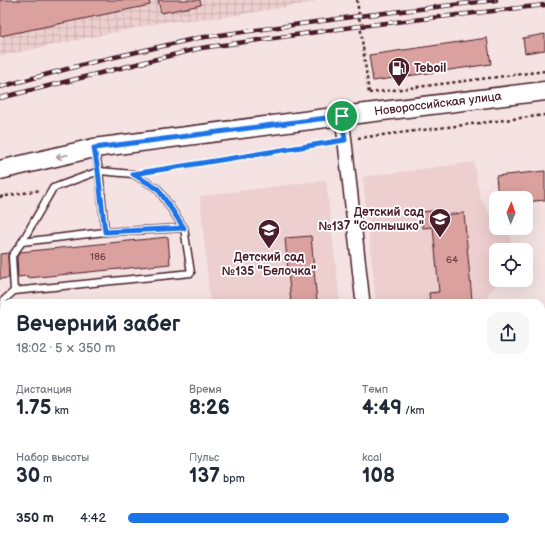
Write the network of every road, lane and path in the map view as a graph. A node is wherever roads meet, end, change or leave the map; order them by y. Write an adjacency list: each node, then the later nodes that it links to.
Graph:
1 (357, 0): 4 (path)
2 (545, 71): 4 (path)
3 (545, 91): 5 (main road, Новороссийская улица)
4 (369, 93): 5 (path)
5 (371, 113): 7 (main road, Новороссийская улица)
6 (545, 115): 8 (path)
7 (342, 116): 8 (street); 9 (main road, Новороссийская улица)
8 (345, 140): 12 (path); 20 (street)
9 (94, 148): 10 (main road, Новороссийская улица, one-way to 10); 11 (lane)
10 (0, 170)
11 (98, 171): 12 (lane); 13 (lane); 16 (lane)
12 (133, 174): 15 (lane)
13 (53, 188): 14 (path); 17 (lane)
14 (0, 197)
15 (184, 228): 16 (lane); 18 (lane)
16 (105, 232): 17 (lane)
17 (22, 242): 18 (lane)
18 (14, 291): 19 (lane)
19 (5, 299)
20 (363, 299)

